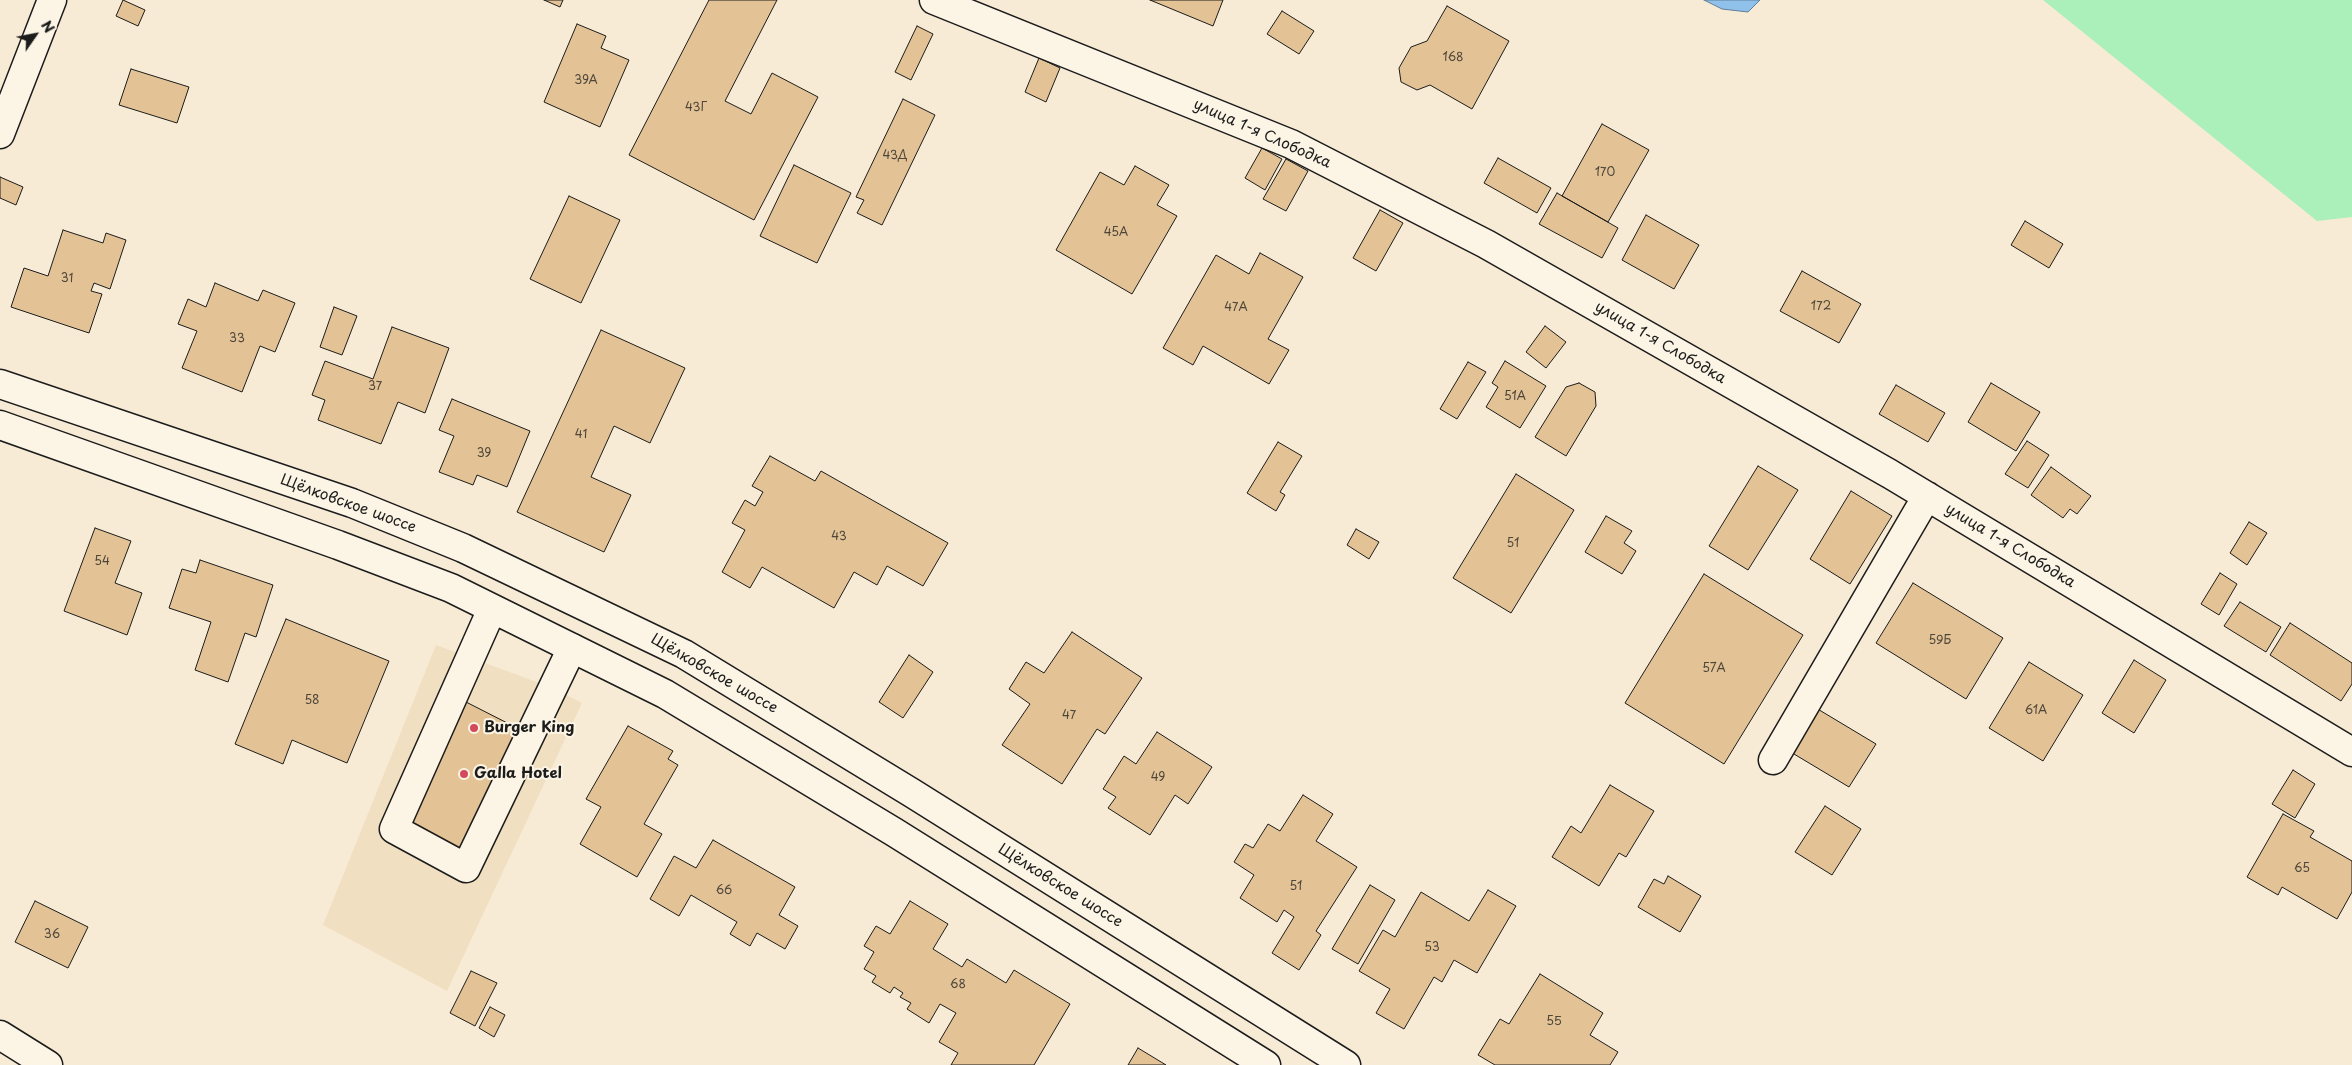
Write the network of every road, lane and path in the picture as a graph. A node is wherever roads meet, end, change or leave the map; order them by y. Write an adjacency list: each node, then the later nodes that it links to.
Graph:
1 (52, 0): 3 (main road)
2 (934, 0): 6 (main road, улица 1-я Слободка)
3 (0, 134)
4 (0, 384): 14 (main road, Щёлковское шоссе)
5 (0, 425): 7 (main road)
6 (1927, 496): 9 (main road, улица 1-я Слободка); 10 (main road)
7 (492, 609): 8 (main road); 8 (main road)
8 (572, 648): 13 (main road)
9 (2352, 752)
10 (1773, 760)
11 (0, 1035): 12 (main road)
12 (48, 1065)
13 (1266, 1065)
14 (1346, 1065)

